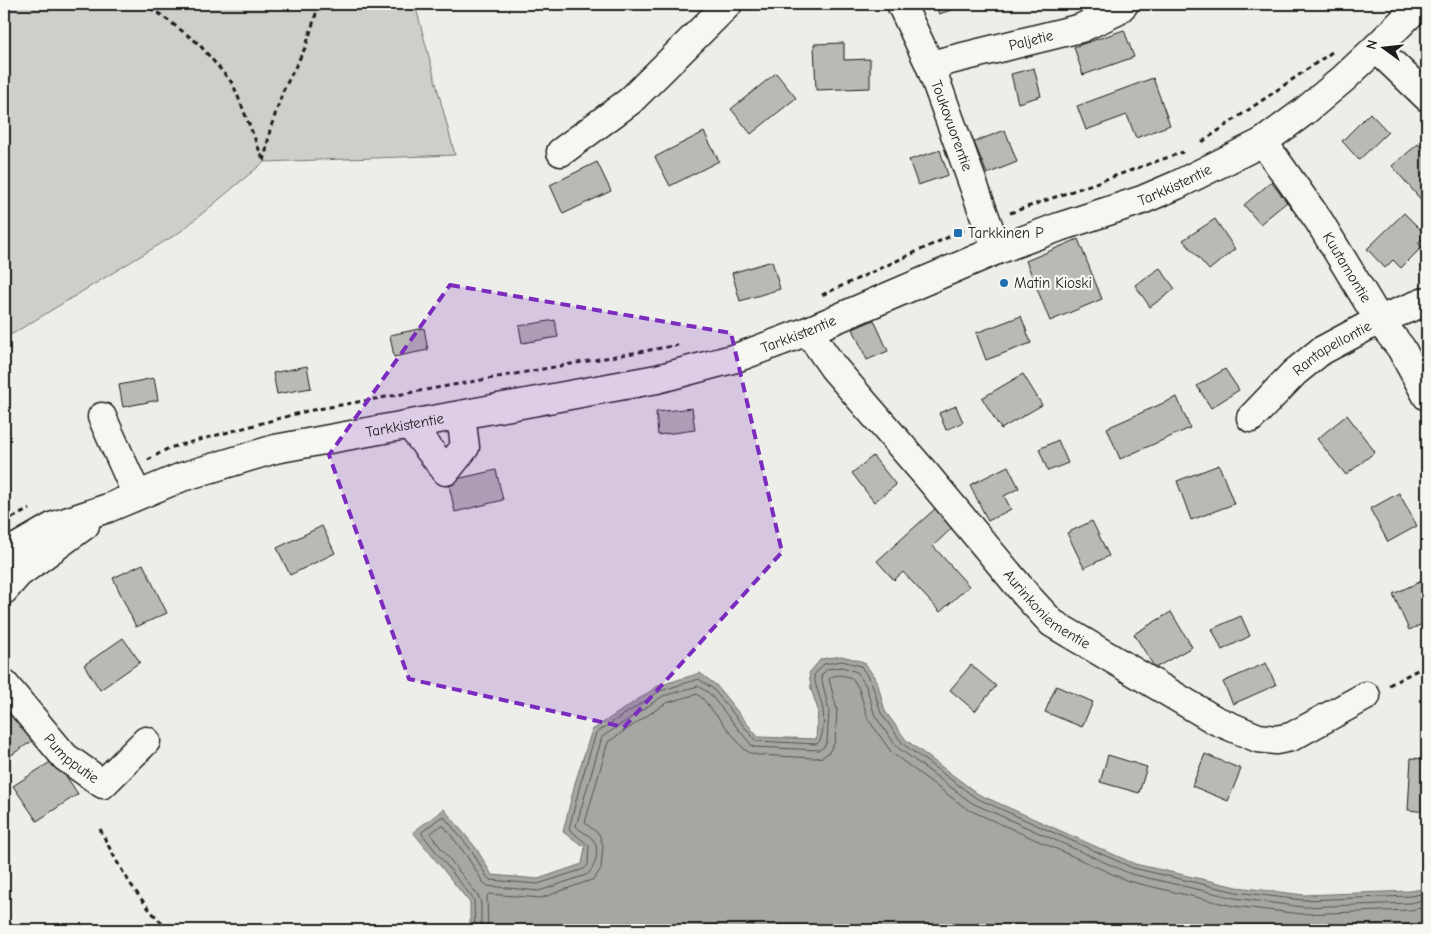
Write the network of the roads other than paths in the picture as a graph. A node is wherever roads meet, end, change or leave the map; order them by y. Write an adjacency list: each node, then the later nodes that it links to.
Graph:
1 (728, 4): 9 (street)
2 (901, 4): 6 (street, Toukovuorentie)
3 (1124, 4): 6 (street, Paljetie)
4 (1420, 4): 5 (street, Tarkkistentie)
5 (1376, 48): 7 (street); 8 (street, Tarkkistentie)
6 (930, 64): 10 (street, Toukovuorentie)
7 (1427, 97)
8 (1263, 142): 10 (street, Tarkkistentie); 12 (street, Kuutamontie)
9 (562, 152)
10 (997, 250): 13 (street, Tarkkistentie)
11 (1427, 301): 12 (street, Rantapellontie)
12 (1380, 320): 14 (street, Kuutamontie); 17 (street, Rantapellontie)
13 (808, 330): 15 (street, Tarkkistentie); 24 (street, Aurinkoniementie)
14 (1427, 396)
15 (461, 416): 18 (street, Tarkkistentie); 18 (street)
16 (102, 417): 19 (street)
17 (1251, 418)
18 (410, 425): 19 (street, Tarkkistentie)
19 (132, 483): 20 (street, Tarkkistentie)
20 (108, 508): 21 (street, Tarkkistentie); 22 (street, Tarkkistentie)
21 (4, 555)
22 (4, 590)
23 (4, 684): 25 (street, Pumpputie)
24 (1366, 696)
25 (146, 741)

